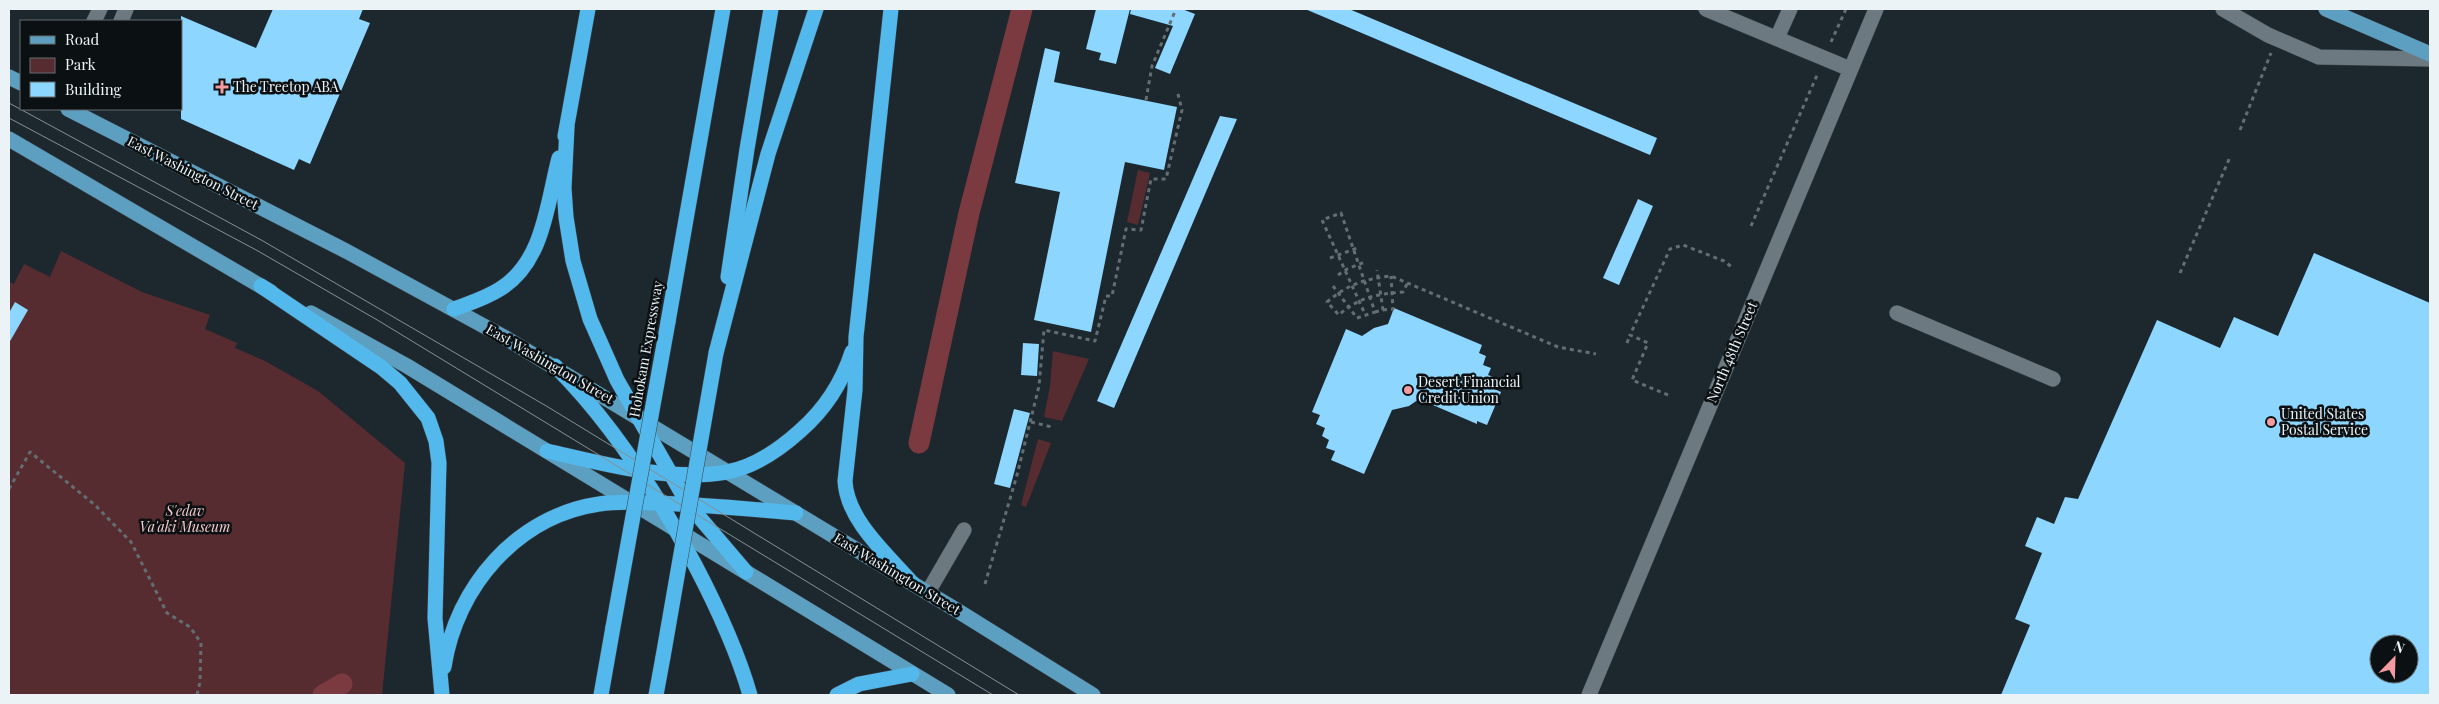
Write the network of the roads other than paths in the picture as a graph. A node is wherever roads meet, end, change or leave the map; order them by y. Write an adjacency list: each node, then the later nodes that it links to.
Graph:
1 (588, 9): 18 (highway)
2 (723, 9): 43 (highway, Hohokam Expressway, bridge)
3 (771, 9): 24 (highway)
4 (816, 9): 24 (highway)
5 (891, 9): 23 (highway)
6 (1706, 9): 11 (street)
7 (1790, 9): 11 (street)
8 (1876, 9): 14 (street, North 48th Street)
9 (2223, 9): 13 (street)
10 (2326, 9): 12 (main road)
11 (1777, 38): 14 (street)
12 (2430, 54)
13 (2430, 59)
14 (1850, 69): 49 (street, North 48th Street)
15 (9, 77): 16 (main road)
16 (20, 83)
17 (78, 111): 21 (main road, East Washington Street)
18 (567, 127): 21 (highway); 27 (highway)
19 (9, 139): 20 (main road)
20 (261, 286): 28 (main road); 42 (highway)
21 (454, 309): 25 (main road, East Washington Street)
22 (1897, 313): 26 (street)
23 (856, 337): 30 (highway); 39 (highway)
24 (716, 353): 44 (highway, bridge)
25 (555, 366): 27 (main road, East Washington Street); 29 (highway)
26 (2053, 378)
27 (639, 417): 30 (main road, East Washington Street); 31 (highway)
28 (546, 451): 29 (highway); 32 (main road)
29 (640, 469): 31 (highway); 33 (highway)
30 (728, 472): 31 (highway); 35 (main road, East Washington Street)
31 (670, 474): 34 (highway)
32 (630, 502): 33 (highway); 37 (main road); 42 (highway)
33 (660, 503): 34 (highway); 37 (highway)
34 (688, 504): 35 (highway); 38 (highway)
35 (796, 513): 39 (main road, East Washington Street)
36 (964, 530): 40 (street)
37 (677, 531): 38 (main road); 45 (highway)
38 (746, 572): 41 (main road)
39 (913, 584): 40 (main road, East Washington Street)
40 (928, 592): 48 (main road, East Washington Street)
41 (912, 674): 46 (highway); 47 (main road)
42 (442, 695)
43 (601, 695)
44 (656, 695)
45 (750, 695)
46 (837, 695)
47 (948, 695)
48 (1094, 695)
49 (1589, 695)

